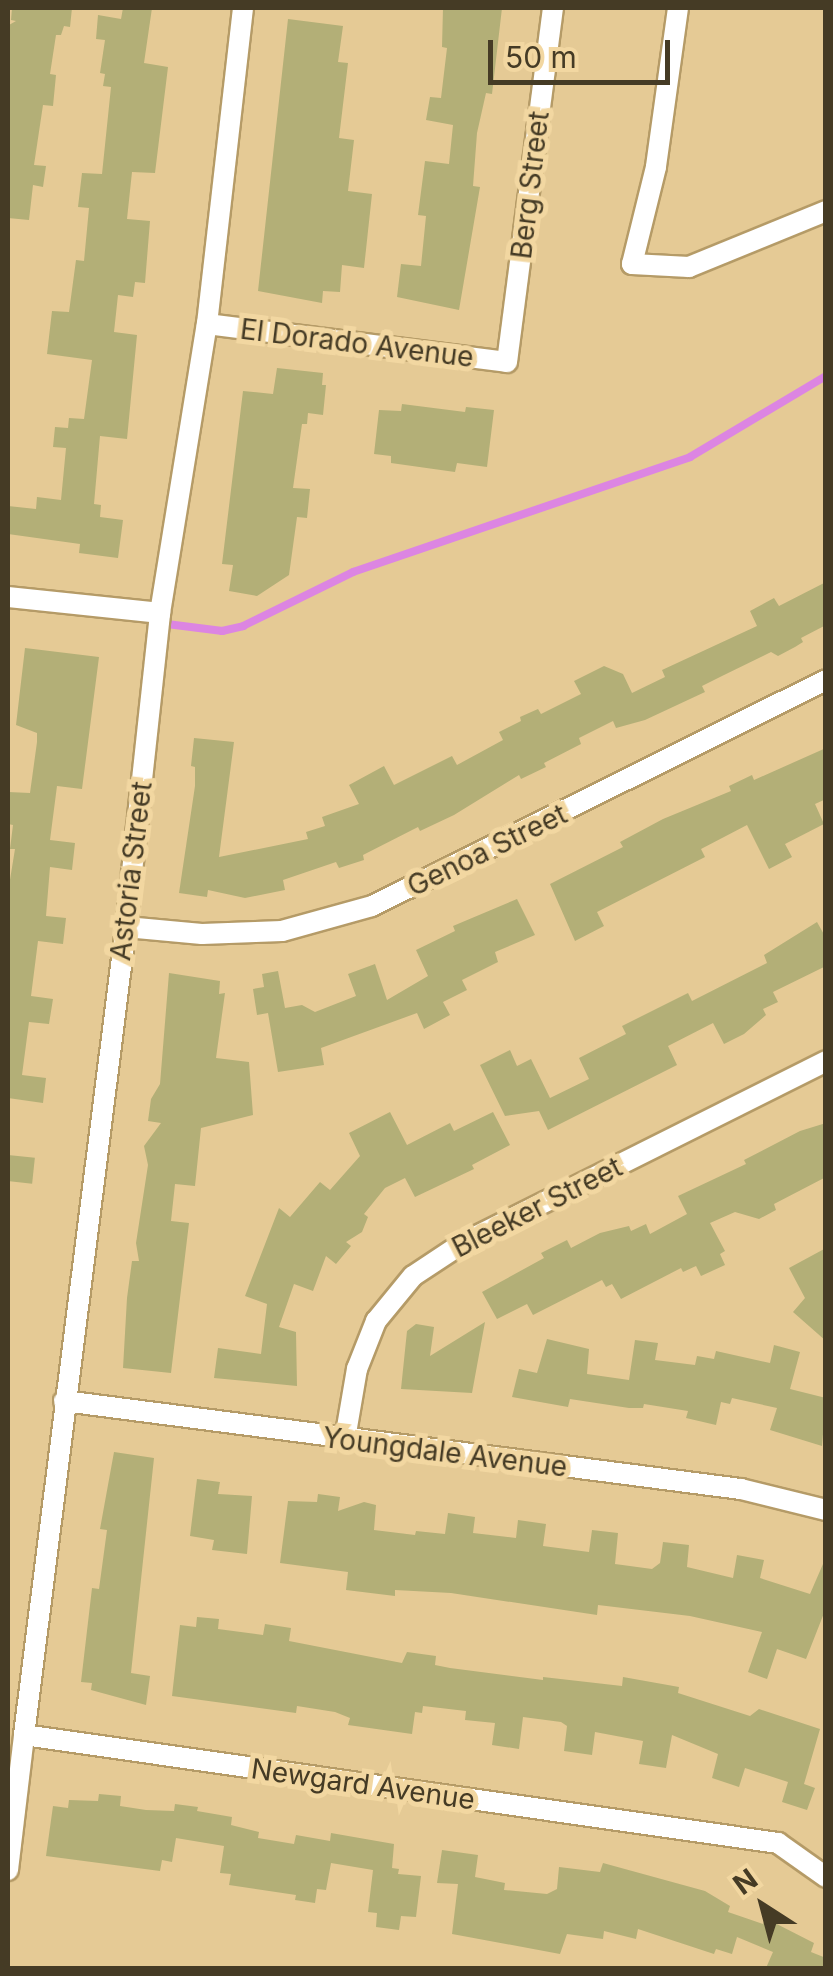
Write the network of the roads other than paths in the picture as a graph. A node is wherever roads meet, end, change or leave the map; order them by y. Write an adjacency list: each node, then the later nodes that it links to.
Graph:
1 (243, 8): 5 (street, Astoria Street)
2 (553, 8): 6 (street, Berg Street)
3 (678, 8): 4 (street)
4 (826, 212)
5 (207, 324): 6 (street, El Dorado Avenue); 8 (street, Astoria Street)
6 (506, 362)
7 (8, 597): 8 (street)
8 (160, 613): 10 (street, Astoria Street)
9 (826, 680): 10 (street, Genoa Street)
10 (126, 928): 12 (street, Astoria Street)
11 (826, 1061): 13 (street, Bleeker Street)
12 (64, 1401): 13 (street, Youngdale Avenue); 15 (street, Astoria Street)
13 (345, 1439): 14 (street, Youngdale Avenue)
14 (826, 1510)
15 (24, 1735): 16 (street); 17 (street, Newgard Avenue)
16 (8, 1870)
17 (826, 1878)

